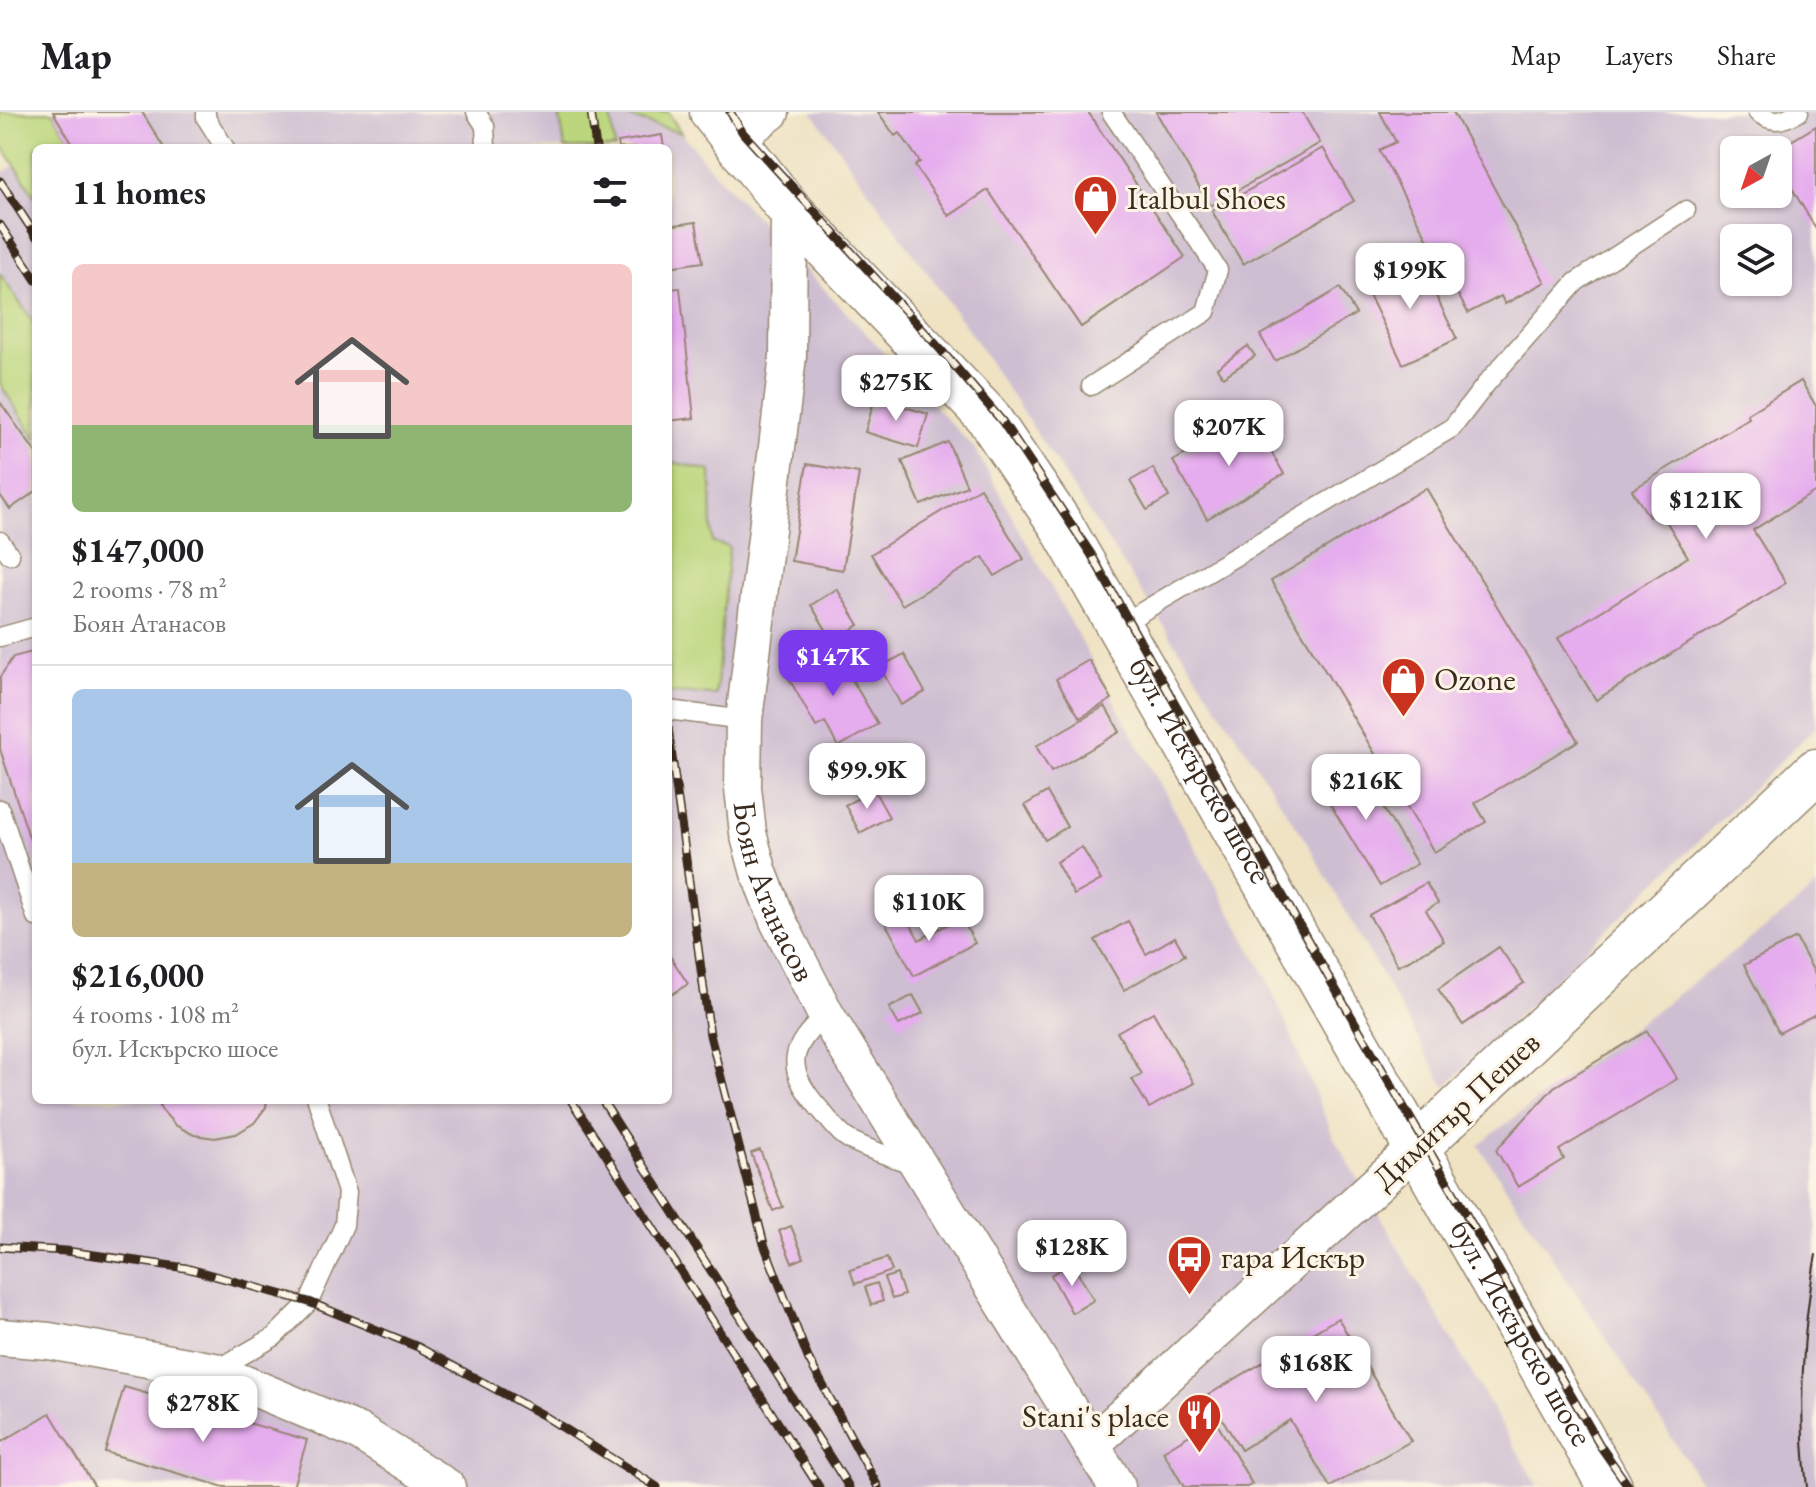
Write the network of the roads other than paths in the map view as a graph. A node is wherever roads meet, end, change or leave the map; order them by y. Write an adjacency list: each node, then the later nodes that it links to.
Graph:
1 (206, 112): 8 (lane)
2 (476, 112): 9 (lane)
3 (771, 112): 7 (street)
4 (1111, 112): 12 (lane)
5 (1757, 112): 6 (lane)
6 (1799, 112)
7 (724, 128): 10 (street, бул. Искърско шосе)
8 (222, 144)
9 (486, 144)
10 (789, 209): 13 (street, бул. Искърско шосе); 17 (street, Боян Атанасов)
11 (1686, 210): 13 (lane)
12 (1091, 386)
13 (1118, 626): 23 (street, бул. Искърско шосе)
14 (32, 628): 15 (lane)
15 (0, 637)
16 (672, 711): 17 (lane)
17 (744, 720): 21 (street, Боян Атанасов)
18 (1816, 771): 23 (street, Димитър Пешев)
19 (0, 809): 20 (lane)
20 (32, 905)
21 (826, 1015): 24 (street, Боян Атанасов); 24 (lane)
22 (318, 1104): 26 (lane)
23 (1416, 1148): 27 (street, Димитър Пешев); 30 (street, бул. Искърско шосе)
24 (920, 1168): 27 (street, Боян Атанасов)
25 (0, 1337): 26 (street)
26 (214, 1371): 28 (street)
27 (1091, 1445): 29 (street, Боян Атанасов)
28 (447, 1487)
29 (1117, 1487)
30 (1610, 1487)

